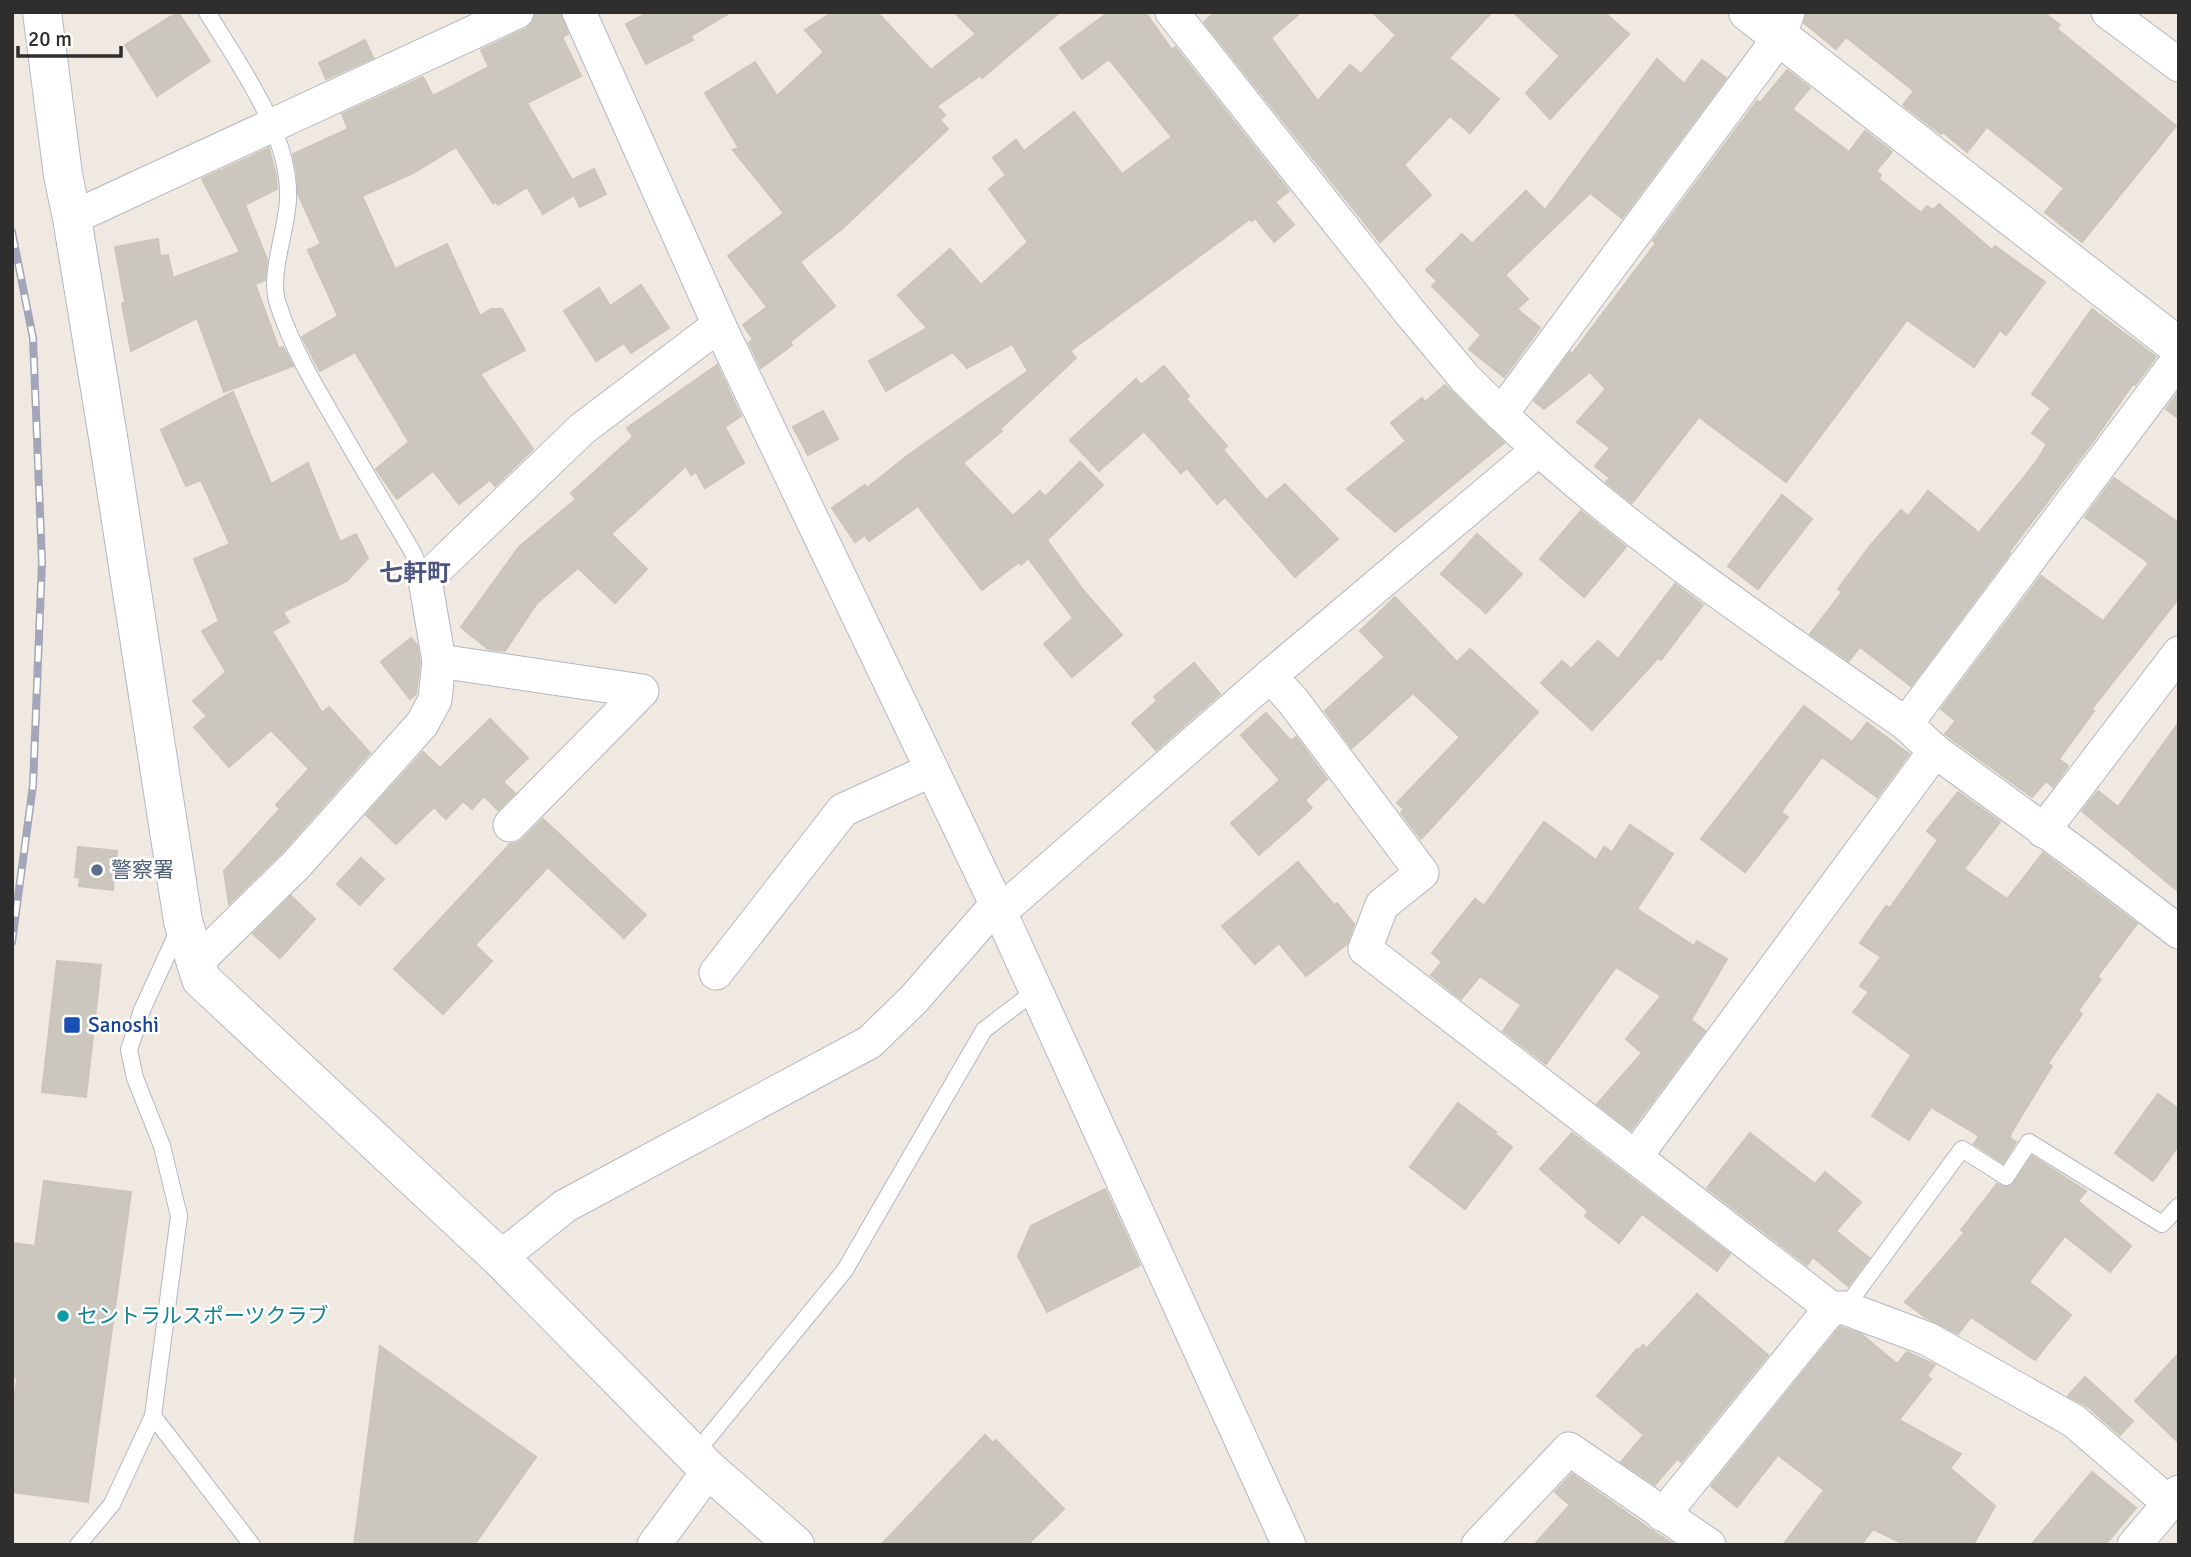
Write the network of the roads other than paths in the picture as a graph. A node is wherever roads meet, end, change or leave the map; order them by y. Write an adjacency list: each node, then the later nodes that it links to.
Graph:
1 (42, 12): 11 (street)
2 (207, 12): 10 (lane)
3 (517, 12): 10 (street)
4 (1172, 12): 15 (street)
5 (1748, 12): 8 (street)
6 (2108, 12): 9 (street)
7 (586, 15): 12 (street)
8 (1784, 25): 13 (street); 15 (street)
9 (2179, 65)
10 (273, 125): 11 (street); 17 (lane)
11 (72, 218): 27 (street)
12 (719, 325): 17 (street); 23 (street)
13 (2179, 347)
14 (2179, 359): 21 (street)
15 (1501, 414): 16 (street)
16 (1538, 450): 20 (street); 21 (street)
17 (425, 580): 19 (street)
18 (2179, 653): 25 (street)
19 (439, 661): 24 (street); 29 (street)
20 (1270, 676): 26 (street); 32 (street)
21 (1906, 724): 22 (street)
22 (1935, 751): 25 (street); 32 (street)
23 (932, 770): 26 (street); 30 (street)
24 (510, 825)
25 (2043, 831): 28 (street)
26 (998, 908): 31 (street); 34 (street)
27 (183, 920): 29 (street); 36 (lane)
28 (2179, 932)
29 (195, 964): 34 (street)
30 (716, 973)
31 (1035, 991): 37 (lane); 44 (street)
32 (1636, 1156): 35 (street)
33 (2179, 1206): 35 (lane)
34 (500, 1258): 37 (street)
35 (1838, 1308): 38 (street); 39 (street)
36 (153, 1416): 40 (lane); 41 (lane)
37 (702, 1462): 42 (street); 43 (street)
38 (2174, 1497): 47 (street)
39 (1663, 1515): 45 (street); 46 (street)
40 (78, 1545)
41 (252, 1545)
42 (654, 1545)
43 (795, 1545)
44 (1289, 1545)
45 (1478, 1545)
46 (1709, 1545)
47 (2134, 1545)

